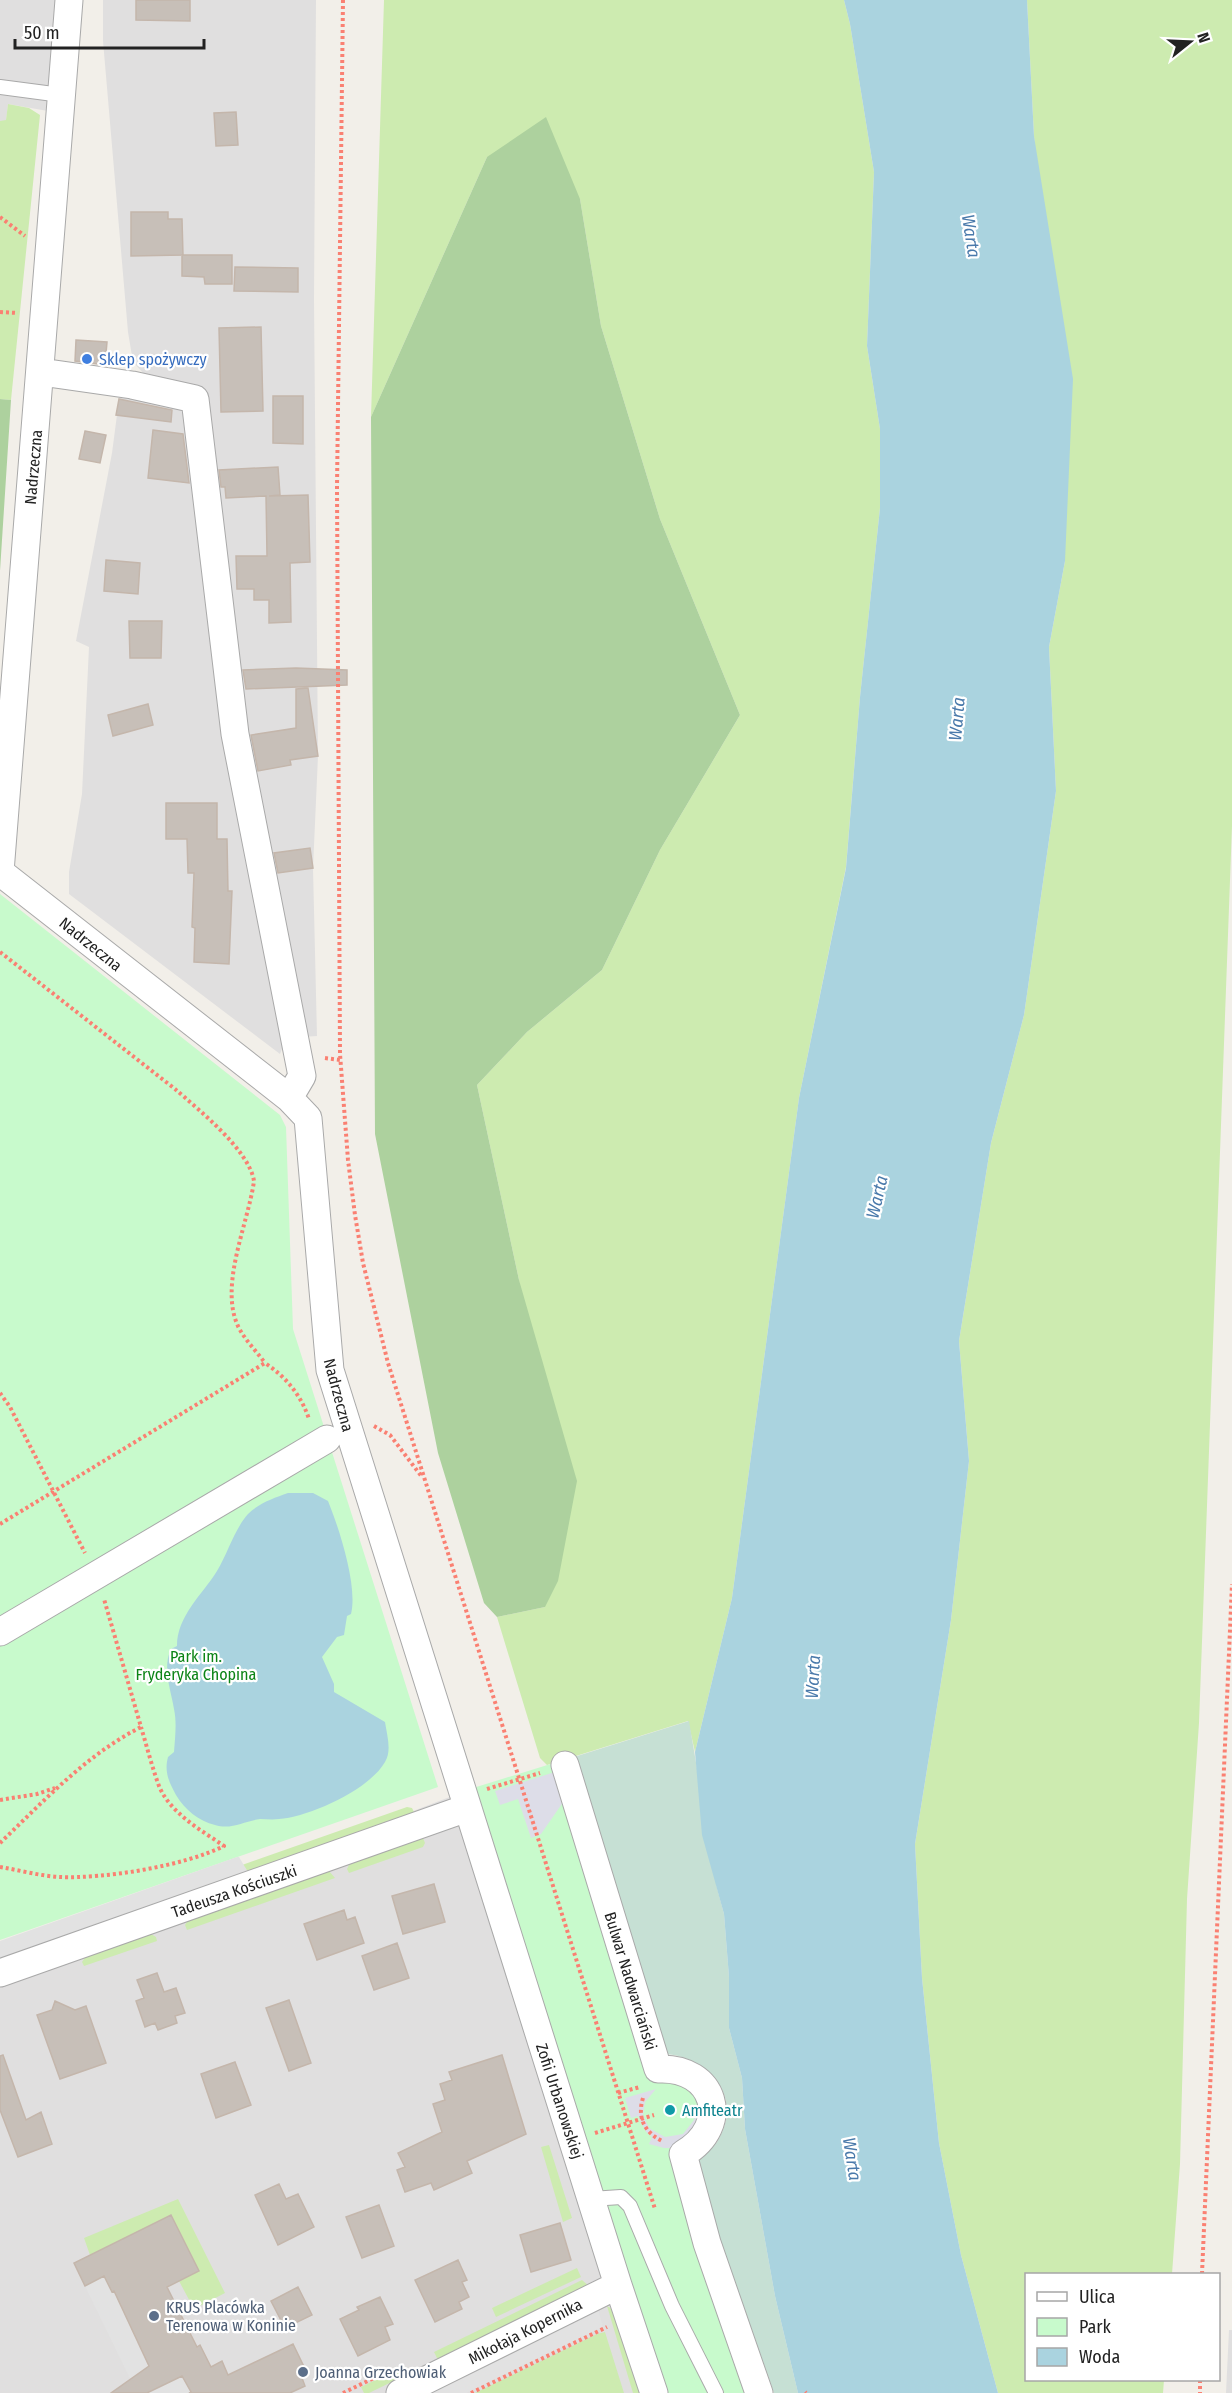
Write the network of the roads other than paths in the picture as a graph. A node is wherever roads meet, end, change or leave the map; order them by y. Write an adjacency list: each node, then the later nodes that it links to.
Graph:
1 (69, 0): 3 (street, Nadrzeczna)
2 (0, 87): 3 (lane)
3 (61, 94): 4 (street, Nadrzeczna)
4 (40, 372): 5 (street, Nadrzeczna); 6 (street)
5 (0, 872): 6 (street, Nadrzeczna)
6 (289, 1098): 10 (street, Nadrzeczna)
7 (322, 1442): 8 (street)
8 (0, 1632)
9 (565, 1765): 17 (street, Bulwar Nadwarciański)
10 (467, 1808): 11 (street, Tadeusza Kościuszki); 12 (street, Zofii Urbanowskiej)
11 (0, 1973)
12 (591, 2199): 13 (street, Zofii Urbanowskiej); 16 (lane)
13 (618, 2285): 14 (street, Mikołaja Kopernika); 15 (street, Zofii Urbanowskiej)
14 (400, 2393)
15 (654, 2393)
16 (716, 2393)
17 (759, 2393)

